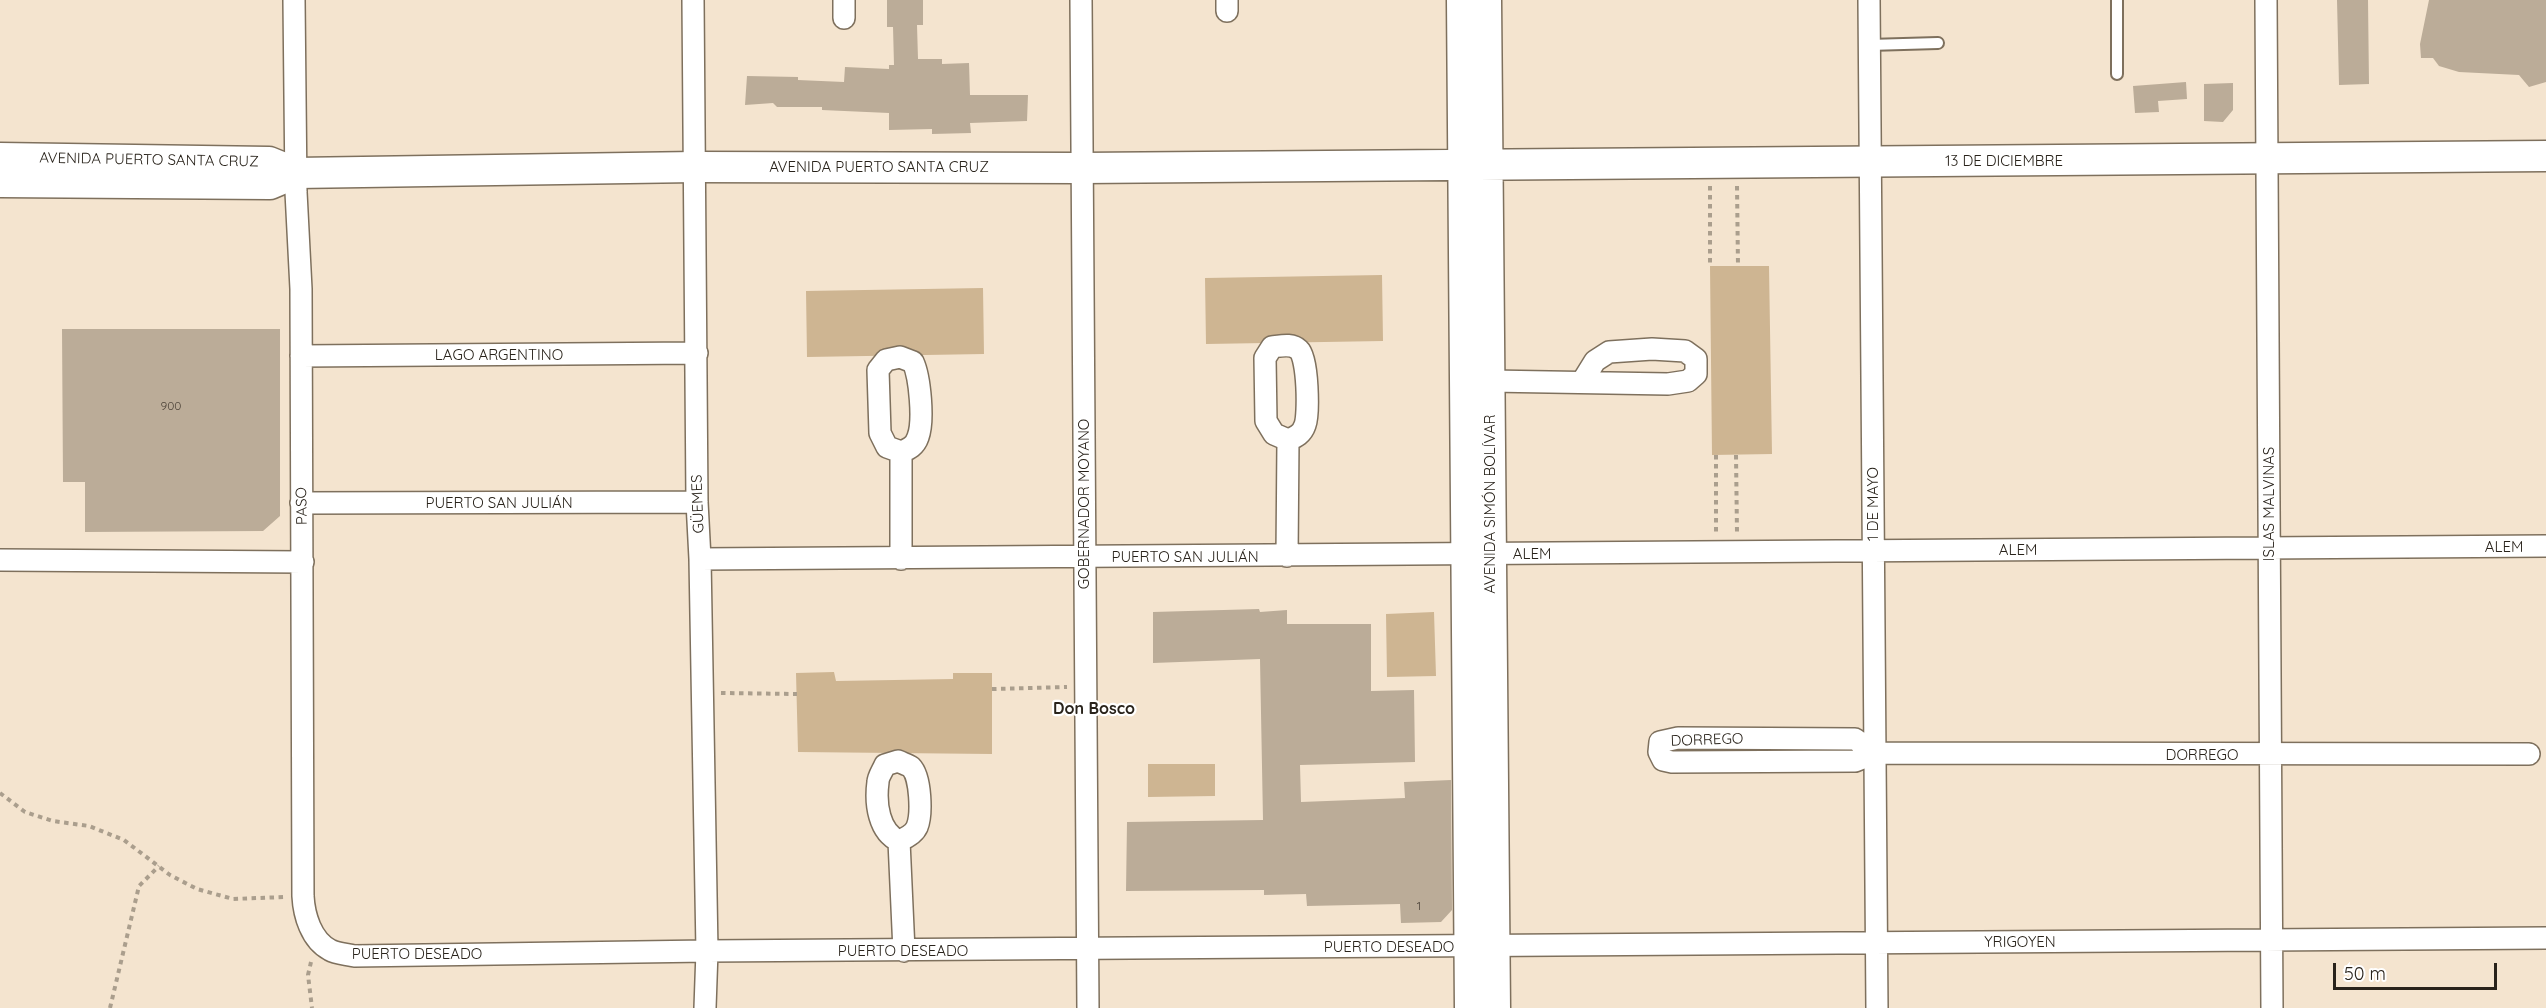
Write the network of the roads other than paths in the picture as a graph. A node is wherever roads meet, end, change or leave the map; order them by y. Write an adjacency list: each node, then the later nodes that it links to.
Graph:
1 (294, 0): 19 (street, PASO)
2 (693, 0): 17 (street, GÜEMES)
3 (1081, 0): 18 (street, GOBERNADOR MOYANO)
4 (1462, 0): 16 (street, AVENIDA SIMÓN BOLÍVAR)
5 (1486, 0): 16 (street, AVENIDA SIMÓN BOLÍVAR)
6 (1869, 0): 10 (street, 1 DE MAYO)
7 (2117, 0): 11 (lane)
8 (2266, 0): 14 (street, ISLAS MALVINAS)
9 (1938, 43): 10 (lane)
10 (1869, 45): 15 (street, 1 DE MAYO)
11 (2117, 74)
12 (2546, 156): 14 (street, 13 DE DICIEMBRE)
13 (0, 158): 19 (street, AVENIDA PUERTO SANTA CRUZ)
14 (2267, 158): 15 (street, 13 DE DICIEMBRE); 30 (street, ISLAS MALVINAS)
15 (1870, 162): 16 (street, 13 DE DICIEMBRE); 31 (street, 1 DE MAYO)
16 (1475, 165): 18 (street, AVENIDA PUERTO SANTA CRUZ); 23 (street, AVENIDA SIMÓN BOLÍVAR); 32 (street, AVENIDA SIMÓN BOLÍVAR)
17 (695, 167): 18 (street, AVENIDA PUERTO SANTA CRUZ); 19 (street, AVENIDA PUERTO SANTA CRUZ); 21 (street, GÜEMES)
18 (1082, 168): 34 (street, GOBERNADOR MOYANO)
19 (296, 173): 20 (street, AVENIDA PUERTO SANTA CRUZ); 22 (street, PASO)
20 (0, 182)
21 (697, 353): 22 (street, LAGO ARGENTINO); 27 (street, GÜEMES)
22 (301, 356): 28 (street, PASO)
23 (1490, 381): 24 (street); 32 (street, AVENIDA SIMÓN BOLÍVAR)
24 (1582, 382)
25 (1288, 440): 33 (street)
26 (901, 452): 35 (street)
27 (697, 502): 28 (street, PUERTO SAN JULIÁN); 37 (street, GÜEMES)
28 (302, 503): 38 (street, PASO)
29 (2546, 546): 30 (street, ALEM)
30 (2270, 548): 31 (street, ALEM); 41 (street, ISLAS MALVINAS)
31 (1873, 552): 32 (street, ALEM); 39 (street, 1 DE MAYO)
32 (1478, 554): 33 (street, PUERTO SAN JULIÁN); 47 (street, AVENIDA SIMÓN BOLÍVAR)
33 (1287, 556): 34 (street, PUERTO SAN JULIÁN)
34 (1085, 557): 35 (street, PUERTO SAN JULIÁN); 48 (street, GOBERNADOR MOYANO)
35 (901, 559): 37 (street, PUERTO SAN JULIÁN)
36 (0, 560): 38 (street)
37 (700, 560): 49 (street, GÜEMES)
38 (303, 562): 44 (street, PASO)
39 (1875, 753): 39 (street, DORREGO); 41 (street, DORREGO); 46 (street, 1 DE MAYO)
40 (2529, 754): 41 (street, DORREGO)
41 (2271, 755): 45 (street, ISLAS MALVINAS)
42 (899, 841): 50 (street)
43 (2546, 938): 45 (street, YRIGOYEN)
44 (317, 939): 49 (street, PUERTO DESEADO)
45 (2272, 940): 46 (street, YRIGOYEN); 56 (street, ISLAS MALVINAS)
46 (1876, 943): 47 (street, YRIGOYEN); 55 (street, 1 DE MAYO)
47 (1482, 946): 48 (street, PUERTO DESEADO); 53 (street, AVENIDA SIMÓN BOLÍVAR); 54 (street, AVENIDA SIMÓN BOLÍVAR)
48 (1087, 950): 50 (street, PUERTO DESEADO); 52 (street, GOBERNADOR MOYANO)
49 (707, 951): 50 (street, PUERTO DESEADO); 51 (street, GÜEMES)
50 (904, 951)
51 (705, 1008)
52 (1088, 1008)
53 (1470, 1008)
54 (1495, 1008)
55 (1876, 1008)
56 (2272, 1008)

